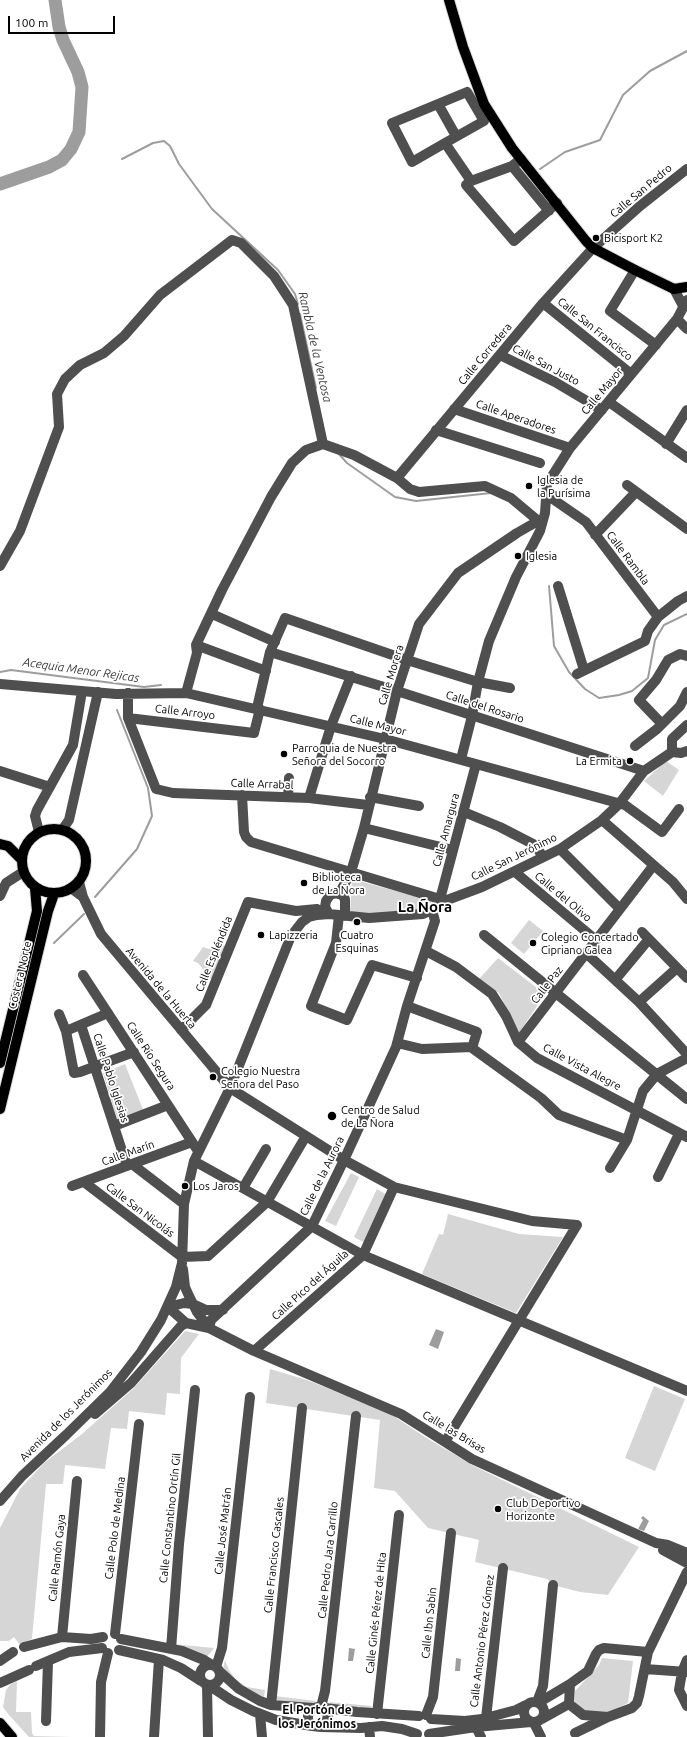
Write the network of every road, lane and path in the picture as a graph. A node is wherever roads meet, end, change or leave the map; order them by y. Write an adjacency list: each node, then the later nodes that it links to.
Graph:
1 (449, 0): 5 (main road)
2 (438, 104): 3 (street); 3 (street); 4 (street)
3 (456, 136): 4 (street)
4 (445, 142): 8 (street)
5 (521, 159): 6 (street); 9 (main road)
6 (512, 166): 8 (street); 10 (street)
7 (687, 169): 11 (street, Calle San Pedro)
8 (468, 183): 10 (street)
9 (557, 203): 10 (street); 11 (main road)
10 (549, 210)
11 (593, 248): 12 (main road); 15 (street, Calle Corredera)
12 (634, 270): 14 (main road); 19 (street)
13 (687, 287): 14 (main road)
14 (674, 289): 16 (street, Calle Mayor)
15 (543, 303): 20 (street, Calle Corredera); 21 (street, Calle San Francisco)
16 (685, 303): 17 (street, Calle Mayor)
17 (677, 319): 18 (street); 19 (street, Calle Mayor)
18 (687, 329)
19 (656, 345): 21 (street, Calle Mayor)
20 (500, 355): 22 (street, Calle San Justo); 23 (street, Calle Corredera)
21 (631, 374): 22 (street, Calle Mayor)
22 (605, 406): 27 (street, Calle San Justo); 28 (street, Calle Mayor)
23 (454, 408): 25 (street, Calle Corredera); 28 (street, Calle Aperadores)
24 (687, 410): 27 (street)
25 (436, 430): 30 (street); 31 (street, Calle Corredera)
26 (323, 444): 31 (street); 38 (street); 41 (street)
27 (666, 444): 29 (street, Calle San Justo)
28 (570, 448): 34 (street, Calle Mayor)
29 (687, 458)
30 (540, 463)
31 (397, 478): 35 (street)
32 (628, 485): 33 (street)
33 (636, 492): 36 (street); 37 (street)
34 (547, 495): 35 (street, Calle Mayor); 37 (street, Calle Rambla)
35 (540, 523): 47 (street, Calle Morera); 50 (street, Calle Mayor)
36 (687, 529)
37 (595, 535): 42 (street, Calle Rambla)
38 (0, 566)
39 (558, 586): 42 (street)
40 (687, 596): 42 (street)
41 (212, 614): 43 (street); 44 (street)
42 (658, 617)
43 (275, 642): 45 (street); 47 (street)
44 (196, 646): 48 (street); 58 (street)
45 (270, 652): 48 (street); 49 (street, Calle del Rosario)
46 (687, 656): 62 (street)
47 (407, 660): 50 (street); 54 (street, Calle Morera)
48 (266, 671): 59 (street)
49 (351, 676): 54 (street, Calle del Rosario); 64 (street)
50 (478, 682): 52 (street); 60 (street, Calle Mayor)
51 (0, 684): 53 (street, Calle Mayor)
52 (510, 688)
53 (82, 691): 55 (street, Calle Mayor); 74 (street)
54 (397, 691): 60 (street, Calle del Rosario); 65 (street, Calle Morera)
55 (98, 692): 57 (street, Calle Mayor); 85 (street)
56 (687, 692): 62 (street)
57 (128, 693): 58 (street, Calle Mayor); 61 (street)
58 (186, 693): 59 (street, Calle Mayor)
59 (259, 709): 61 (street, Calle Arroyo); 64 (street, Calle Mayor)
60 (472, 716): 69 (street, Calle Mayor); 72 (street, Calle del Rosario)
61 (128, 718): 75 (street, Calle Arrabal)
62 (662, 724): 66 (street)
63 (687, 725): 68 (street)
64 (331, 726): 65 (street, Calle Mayor); 77 (street)
65 (385, 739): 69 (street, Calle Mayor); 78 (street, Calle Morera)
66 (635, 746)
67 (687, 751): 68 (street)
68 (672, 752): 72 (street)
69 (462, 759): 70 (street, Calle Mayor)
70 (476, 764): 79 (street, Calle Mayor); 82 (street, Calle Amargura)
71 (0, 771): 74 (street)
72 (644, 771): 79 (street, Calle San Jerónimo)
73 (289, 778): 76 (street)
74 (50, 787): 86 (street)
75 (242, 795): 76 (street, Calle Arrabal); 95 (street)
76 (288, 797): 77 (street, Calle Arrabal)
77 (309, 798): 78 (street, Calle Arrabal)
78 (369, 801): 80 (street, Calle Arrabal); 84 (street, Calle Morera)
79 (618, 804): 81 (street, Calle Mayor); 83 (street, Calle San Jerónimo)
80 (419, 806)
81 (679, 808)
82 (464, 812): 90 (street, Calle Amargura); 91 (street)
83 (602, 820): 89 (street, Calle San Jerónimo); 93 (street)
84 (364, 828): 90 (street); 95 (street, Calle Morera)
85 (62, 830): 86 (main road); 97 (main road)
86 (39, 832): 87 (main road)
87 (27, 843): 88 (main road); 92 (main road)
88 (4, 845): 92 (main road)
89 (560, 849): 91 (street, Calle San Jerónimo); 105 (street)
90 (453, 850): 104 (street, Calle Amargura)
91 (544, 857): 96 (street, Calle San Jerónimo)
92 (22, 859): 94 (main road)
93 (653, 866): 102 (street); 105 (street, Calle Paz)
94 (23, 872): 98 (main road); 101 (street)
95 (351, 872): 100 (street, Calle Morera); 104 (street)
96 (515, 872): 104 (street, Calle San Jerónimo); 111 (street, Calle del Olivo)
97 (75, 885): 99 (main road); 125 (street, Avenida de la Huerta)
98 (35, 888): 99 (main road); 133 (main road, Costera Norte)
99 (54, 894): 139 (main road, Costera Norte)
100 (339, 894): 103 (street); 108 (street)
101 (0, 896)
102 (687, 899)
103 (326, 901): 107 (street); 108 (street)
104 (437, 904): 108 (street, Avenida de los Jerónimos); 112 (street, Calle de la Aurora)
105 (620, 909): 111 (street, Calle Paz)
106 (296, 911): 107 (street); 109 (street); 125 (street, Calle Espléndida)
107 (316, 912): 108 (street, Avenida de los Jerónimos); 109 (street, Avenida de los Jerónimos)
108 (337, 915): 116 (street)
109 (302, 922): 136 (street, Avenida de los Jerónimos)
110 (484, 935): 119 (street)
111 (596, 940): 113 (street, Calle Paz)
112 (426, 951): 116 (street, Calle de la Aurora); 127 (street)
113 (586, 953): 118 (street); 119 (street, Calle Paz)
114 (677, 968): 117 (street); 118 (street); 120 (street)
115 (83, 975): 122 (street, Calle Río Segura)
116 (417, 978): 121 (street, Calle de la Aurora)
117 (687, 978)
118 (615, 980): 120 (street)
119 (556, 993): 127 (street, Calle Paz); 135 (street)
120 (639, 1002): 131 (street)
121 (407, 1006): 128 (street, Calle de la Aurora); 129 (street)
122 (108, 1013): 124 (street, Calle Pablo Iglesias); 130 (street, Calle Río Segura)
123 (59, 1014): 126 (street)
124 (81, 1025): 126 (street); 134 (street, Calle Pablo Iglesias)
125 (181, 1030): 136 (street, Avenida de la Huerta)
126 (66, 1031): 134 (street)
127 (518, 1042): 140 (street, Calle Vista Alegre)
128 (397, 1043): 129 (street); 148 (street, Calle de la Aurora)
129 (472, 1048): 144 (street)
130 (134, 1052): 134 (street); 138 (street, Calle Río Segura)
131 (687, 1054)
132 (687, 1058): 135 (street)
133 (0, 1063)
134 (95, 1067): 141 (street, Calle Pablo Iglesias)
135 (657, 1074): 137 (street); 140 (street)
136 (230, 1088): 143 (street, Avenida de la Huerta); 147 (street, Avenida de los Jerónimos)
137 (687, 1099)
138 (168, 1105): 141 (street); 145 (street, Calle Río Segura)
139 (0, 1109)
140 (637, 1110): 142 (street, Calle Vista Alegre); 144 (street)
141 (114, 1126): 150 (street, Calle Pablo Iglesias)
142 (683, 1135): 152 (street)
143 (306, 1136): 148 (street, Avenida de la Huerta); 157 (street)
144 (627, 1140): 151 (street)
145 (192, 1142): 147 (street, Calle Río Segura); 150 (street, Calle Marín)
146 (266, 1149): 155 (street)
147 (198, 1151): 149 (street, Avenida de los Jerónimos)
148 (344, 1160): 156 (street, Avenida de la Huerta); 159 (street, Calle de la Aurora)
149 (194, 1161): 155 (street); 158 (street, Avenida de los Jerónimos)
150 (130, 1165): 153 (street, Calle Marín); 158 (street)
151 (610, 1168)
152 (658, 1177)
153 (84, 1182): 154 (street, Calle Marín); 161 (street, Calle San Nicolás)
154 (72, 1186)
155 (243, 1188): 157 (street)
156 (394, 1188): 160 (street, Calle Pico del Águila); 165 (street, Avenida de la Huerta)
157 (267, 1202): 159 (street); 161 (street)
158 (184, 1204): 161 (street, Avenida de los Jerónimos)
159 (312, 1226): 160 (street); 164 (street, Calle de la Aurora)
160 (363, 1254): 165 (street); 168 (street, Calle Pico del Águila)
161 (182, 1260): 162 (street); 163 (street, Avenida de los Jerónimos)
162 (193, 1304): 163 (street); 164 (street); 167 (street)
163 (168, 1307): 166 (street); 175 (street, Avenida de los Jerónimos)
164 (223, 1310): 167 (street, Calle de la Aurora)
165 (520, 1321): 170 (street); 176 (street)
166 (186, 1323): 167 (street); 175 (street)
167 (209, 1328): 168 (street, Calle las Brisas)
168 (254, 1351): 176 (street, Calle las Brisas)
169 (195, 1390): 191 (street, Calle Constantino Ortín Gil)
170 (687, 1391)
171 (250, 1397): 200 (street, Calle José Matrán)
172 (302, 1408): 208 (street, Calle Francisco Cascales)
173 (356, 1416): 211 (street, Calle Pedro Jara Carrillo)
174 (139, 1424): 187 (street, Calle Polo de Medina)
175 (66, 1435): 178 (street, Avenida de los Jerónimos)
176 (445, 1442): 181 (street, Calle las Brisas)
177 (77, 1480): 188 (street, Calle Ramón Gaya)
178 (0, 1501)
179 (399, 1515): 213 (street, Calle Ginés Pérez de Hita)
180 (451, 1533): 215 (street, Calle Ibn Sabin)
181 (656, 1544): 182 (street, Calle las Brisas); 183 (street)
182 (687, 1553)
183 (687, 1562)
184 (502, 1568): 217 (street, Calle Antonio Pérez Gómez)
185 (687, 1572): 195 (street)
186 (553, 1585): 206 (street)
187 (118, 1636): 189 (street); 191 (street); 192 (street)
188 (62, 1637): 189 (street); 190 (street)
189 (103, 1637): 193 (street)
190 (24, 1647)
191 (171, 1649): 200 (street)
192 (119, 1650): 193 (street); 196 (street)
193 (105, 1651): 199 (street); 226 (street)
194 (13, 1652): 198 (street)
195 (648, 1652): 201 (street); 205 (street)
196 (159, 1659): 204 (street); 227 (street)
197 (687, 1660): 202 (street)
198 (0, 1661)
199 (48, 1662): 203 (street); 218 (street)
200 (216, 1668): 204 (street); 204 (street); 208 (street)
201 (644, 1669): 202 (street); 216 (street)
202 (684, 1672): 210 (street)
203 (0, 1684)
204 (206, 1684): 212 (street); 228 (street)
205 (570, 1684): 206 (street); 207 (street)
206 (537, 1702): 209 (street); 219 (street)
207 (569, 1704): 214 (street); 219 (street)
208 (271, 1705): 211 (street)
209 (526, 1705): 217 (street); 219 (street)
210 (687, 1706)
211 (319, 1708): 213 (street); 222 (street); 222 (street)
212 (260, 1714): 222 (street); 229 (street)
213 (378, 1714): 215 (street)
214 (583, 1715): 216 (street); 216 (street)
215 (425, 1717): 217 (street); 224 (street); 224 (street)
216 (608, 1717)
217 (486, 1718)
218 (46, 1721)
219 (536, 1721): 221 (street); 231 (street)
220 (0, 1723): 225 (main road)
221 (476, 1727): 224 (street); 230 (street)
222 (317, 1729): 223 (street)
223 (370, 1732): 224 (street)
224 (423, 1735)
225 (12, 1737)
226 (100, 1737)
227 (154, 1737)
228 (208, 1737)
229 (262, 1737)
230 (481, 1737)
231 (541, 1737)

